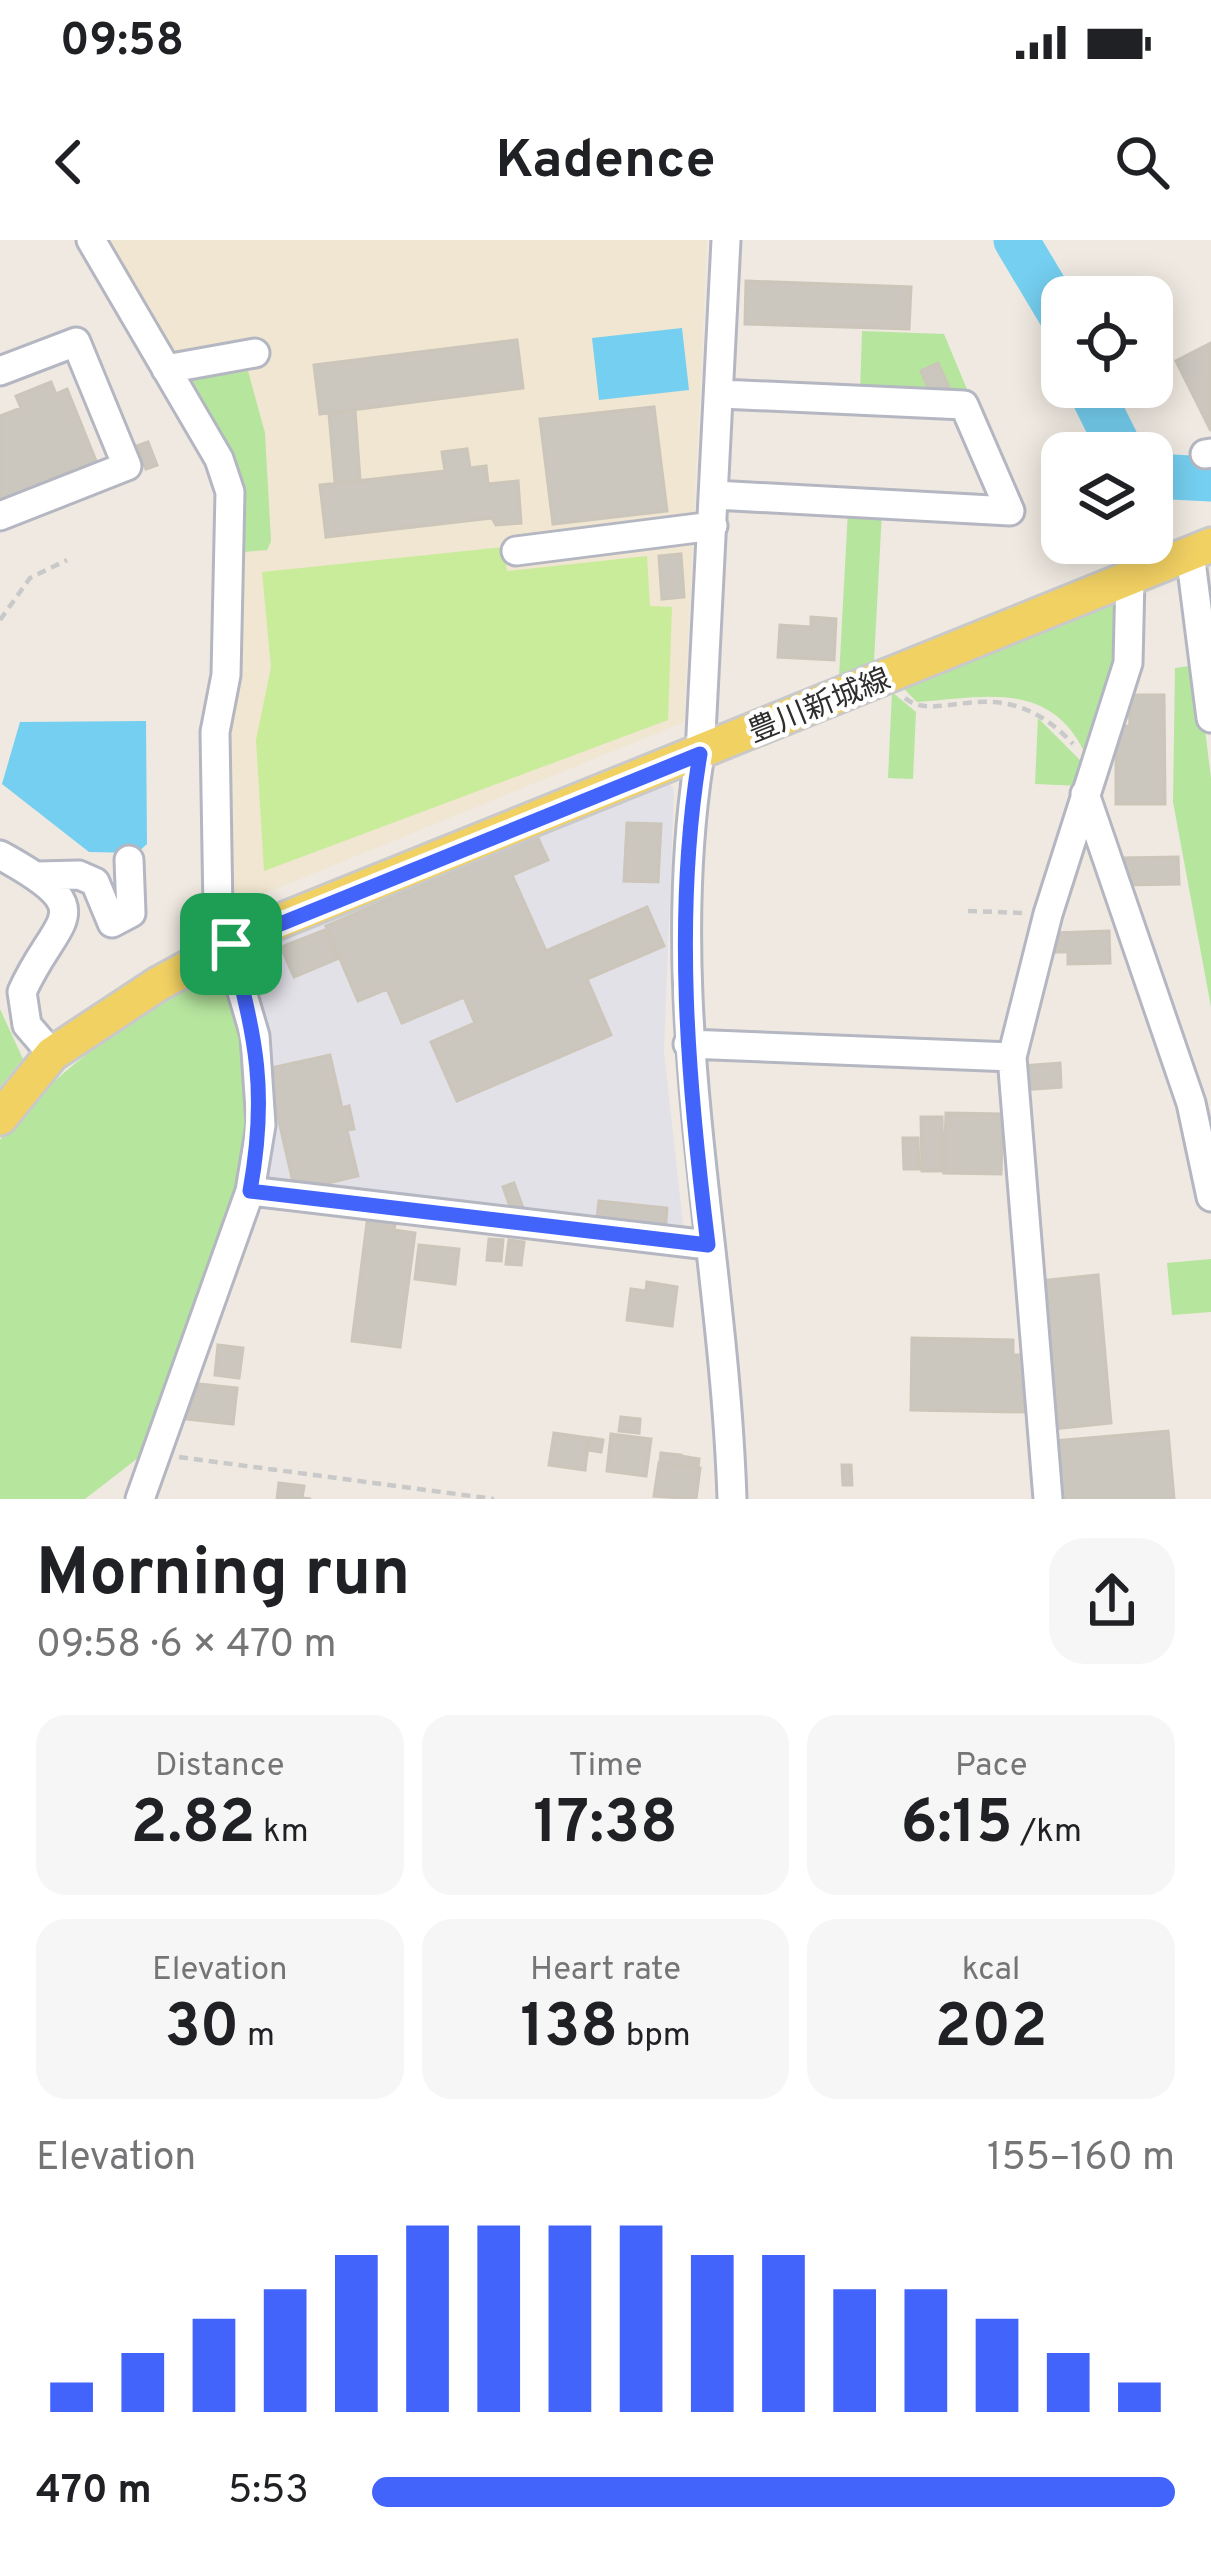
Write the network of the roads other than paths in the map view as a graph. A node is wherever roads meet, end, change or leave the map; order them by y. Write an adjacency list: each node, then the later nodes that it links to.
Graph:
1 (91, 240): 4 (street)
2 (726, 240): 6 (street)
3 (255, 353): 4 (street)
4 (166, 369): 19 (street)
5 (0, 371): 8 (street)
6 (721, 394): 7 (street); 7 (street)
7 (715, 495): 9 (street)
8 (0, 516)
9 (713, 526): 11 (street); 14 (street)
10 (1201, 549): 12 (main road, 豊川新城線); 13 (street)
11 (517, 550)
12 (1130, 578): 14 (main road, 豊川新城線); 15 (street)
13 (1211, 718)
14 (700, 754): 19 (main road, 豊川新城線); 20 (street)
15 (1085, 794): 22 (street); 25 (street)
16 (0, 854): 18 (street)
17 (129, 860): 18 (street)
18 (38, 876): 21 (street)
19 (231, 944): 21 (main road, 豊川新城線); 24 (street)
20 (688, 1044): 22 (street); 26 (street)
21 (52, 1054): 23 (main road, 豊川新城線)
22 (1012, 1057): 29 (street)
23 (0, 1118)
24 (250, 1191): 26 (street); 27 (street)
25 (1211, 1198)
26 (708, 1245): 28 (street)
27 (140, 1499)
28 (732, 1499)
29 (1048, 1499)

